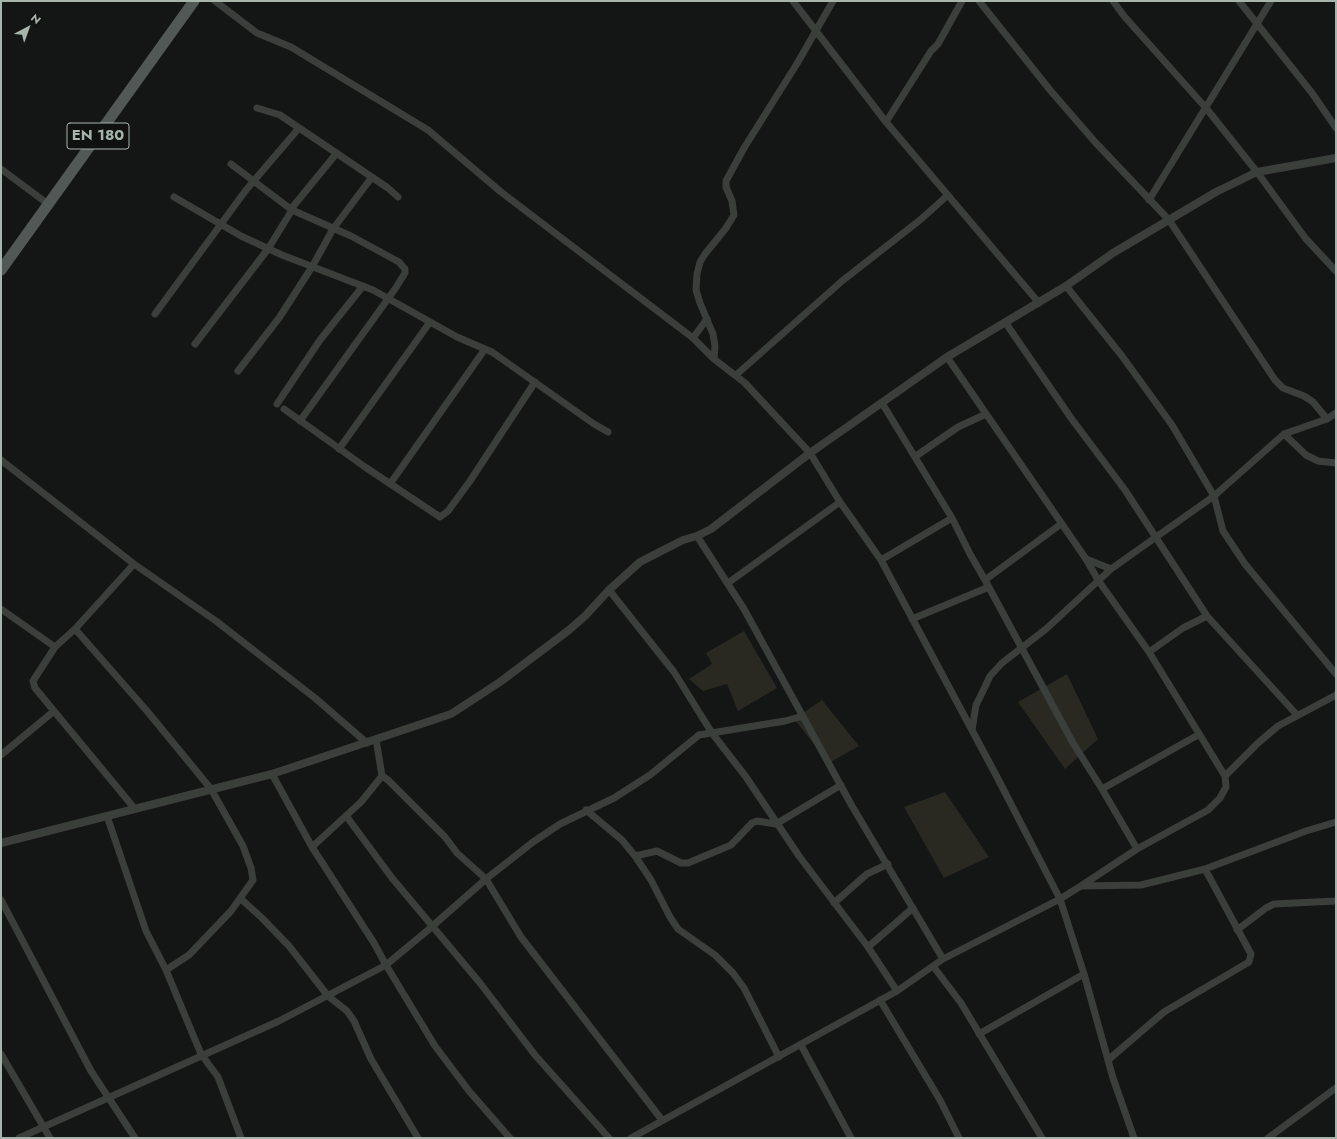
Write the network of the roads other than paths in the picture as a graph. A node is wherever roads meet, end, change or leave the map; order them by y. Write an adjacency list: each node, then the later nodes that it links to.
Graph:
1 (194, 1): 28 (main road, EN 180)
2 (215, 1): 45 (street)
3 (793, 1): 11 (street)
4 (833, 1): 11 (street)
5 (962, 1): 14 (street)
6 (979, 1): 27 (street)
7 (1113, 1): 13 (street)
8 (1239, 1): 10 (street)
9 (1272, 1): 10 (street)
10 (1258, 26): 13 (street); 16 (street)
11 (817, 31): 14 (street); 42 (street)
12 (257, 108): 15 (street)
13 (1206, 108): 21 (street); 27 (street)
14 (886, 122): 24 (street)
15 (299, 128): 17 (street); 23 (street)
16 (1336, 128)
17 (336, 154): 22 (street); 29 (street)
18 (1336, 158): 21 (street)
19 (231, 164): 23 (street)
20 (1, 169): 28 (street)
21 (1257, 172): 30 (street); 36 (street)
22 (372, 178): 26 (street); 32 (street)
23 (254, 180): 29 (street); 31 (street)
24 (948, 195): 40 (street); 51 (street)
25 (174, 197): 31 (street)
26 (398, 197)
27 (1150, 200): 30 (street)
28 (48, 204): 35 (main road, EN 180)
29 (291, 209): 32 (street); 33 (street)
30 (1169, 220): 38 (street); 58 (street)
31 (220, 224): 33 (street); 41 (street)
32 (333, 228): 34 (street); 39 (street)
33 (268, 249): 34 (street); 46 (street)
34 (312, 268): 37 (street); 50 (street)
35 (1, 270)
36 (1336, 271)
37 (363, 286): 39 (street); 54 (street)
38 (1066, 286): 40 (street); 68 (street)
39 (387, 298): 43 (street); 59 (street)
40 (1039, 302): 44 (street)
41 (155, 314)
42 (707, 319): 45 (street); 49 (street)
43 (430, 322): 47 (street); 62 (street)
44 (1005, 322): 48 (street); 73 (street)
45 (694, 338): 49 (street)
46 (195, 344)
47 (485, 349): 52 (street); 67 (street)
48 (947, 357): 53 (street); 57 (street)
49 (714, 359): 51 (street)
50 (238, 371)
51 (736, 375): 63 (street)
52 (535, 382): 60 (street); 67 (street)
53 (882, 403): 63 (street); 64 (street)
54 (277, 404)
55 (284, 409): 59 (street)
56 (1336, 413): 58 (street)
57 (986, 414): 64 (street); 71 (street)
58 (1327, 418): 61 (street)
59 (300, 421): 62 (street)
60 (608, 432)
61 (1284, 434): 66 (street); 68 (street)
62 (339, 449): 67 (street)
63 (810, 453): 69 (street); 72 (street)
64 (916, 456): 70 (street)
65 (1, 460): 76 (street)
66 (1336, 463)
67 (390, 484)
68 (1214, 496): 73 (street); 90 (street)
69 (840, 502): 75 (street); 80 (street)
70 (952, 518): 75 (street); 78 (street)
71 (1061, 524): 74 (street); 78 (street)
72 (698, 536): 80 (street); 82 (street)
73 (1155, 536): 77 (street); 84 (street)
74 (1086, 559): 77 (street); 79 (street)
75 (881, 560): 85 (street)
76 (134, 564): 86 (street); 99 (street)
77 (1111, 569): 79 (street)
78 (985, 580): 81 (street)
79 (1098, 580): 88 (street); 89 (street)
80 (728, 583): 94 (street)
81 (989, 587): 85 (street); 88 (street)
82 (609, 590): 96 (street); 98 (street)
83 (1, 609): 87 (street)
84 (1207, 616): 89 (street); 93 (street)
85 (912, 619): 95 (street)
86 (75, 629): 87 (street); 105 (street)
87 (55, 647): 92 (street)
88 (1022, 649): 95 (street); 106 (street)
89 (1149, 652): 97 (street)
90 (1336, 674)
91 (1336, 695): 93 (street)
92 (54, 711): 100 (street); 107 (street)
93 (1297, 715): 103 (street)
94 (803, 716): 96 (street); 104 (street)
95 (972, 730): 122 (street)
96 (712, 733): 108 (street); 112 (street)
97 (1198, 735): 103 (street); 106 (street)
98 (376, 739): 99 (street); 102 (street)
99 (367, 743): 101 (street)
100 (1, 755)
101 (272, 774): 105 (street); 114 (street)
102 (382, 776): 110 (street); 119 (street)
103 (1225, 776): 115 (street)
104 (840, 785): 112 (street); 117 (street)
105 (211, 789): 107 (street); 121 (street)
106 (1102, 789): 115 (street)
107 (135, 810): 109 (street)
108 (586, 810): 116 (street); 119 (street)
109 (107, 816): 113 (street); 133 (street)
110 (347, 817): 114 (street); 127 (street)
111 (1336, 822): 118 (street)
112 (776, 824): 116 (street); 125 (street)
113 (1, 843)
114 (312, 847): 131 (street)
115 (1137, 849): 120 (street)
116 (635, 856): 142 (street)
117 (888, 864): 125 (street); 126 (street)
118 (1205, 869): 120 (street); 128 (street)
119 (486, 879): 127 (street); 146 (street)
120 (1081, 886): 122 (street)
121 (240, 899): 133 (street); 136 (street)
122 (1060, 899): 130 (street); 134 (street)
123 (1, 900): 145 (street)
124 (1336, 901): 128 (street)
125 (834, 902): 129 (street)
126 (913, 908): 129 (street); 130 (street)
127 (431, 927): 131 (street); 154 (street)
128 (1238, 930): 143 (street)
129 (868, 947): 135 (street)
130 (943, 959): 132 (street)
131 (386, 965): 136 (street); 153 (street)
132 (933, 966): 135 (street); 138 (street)
133 (166, 970): 141 (street)
134 (1084, 974): 138 (street); 143 (street)
135 (897, 991): 137 (street)
136 (328, 996): 141 (street); 152 (street)
137 (880, 1000): 139 (street); 157 (street)
138 (979, 1034): 158 (street)
139 (801, 1045): 142 (street); 156 (street)
140 (1, 1054): 147 (street)
141 (201, 1054): 145 (street); 151 (street)
142 (779, 1057): 146 (street)
143 (1108, 1060): 159 (street)
144 (1336, 1088): 160 (street)
145 (107, 1098): 147 (street); 150 (street)
146 (662, 1120): 155 (street)
147 (42, 1127): 148 (street); 149 (street)
148 (19, 1138)
149 (50, 1138)
150 (135, 1138)
151 (241, 1138)
152 (418, 1138)
153 (510, 1138)
154 (609, 1138)
155 (631, 1138)
156 (851, 1138)
157 (958, 1138)
158 (1042, 1138)
159 (1134, 1138)
160 (1268, 1138)

